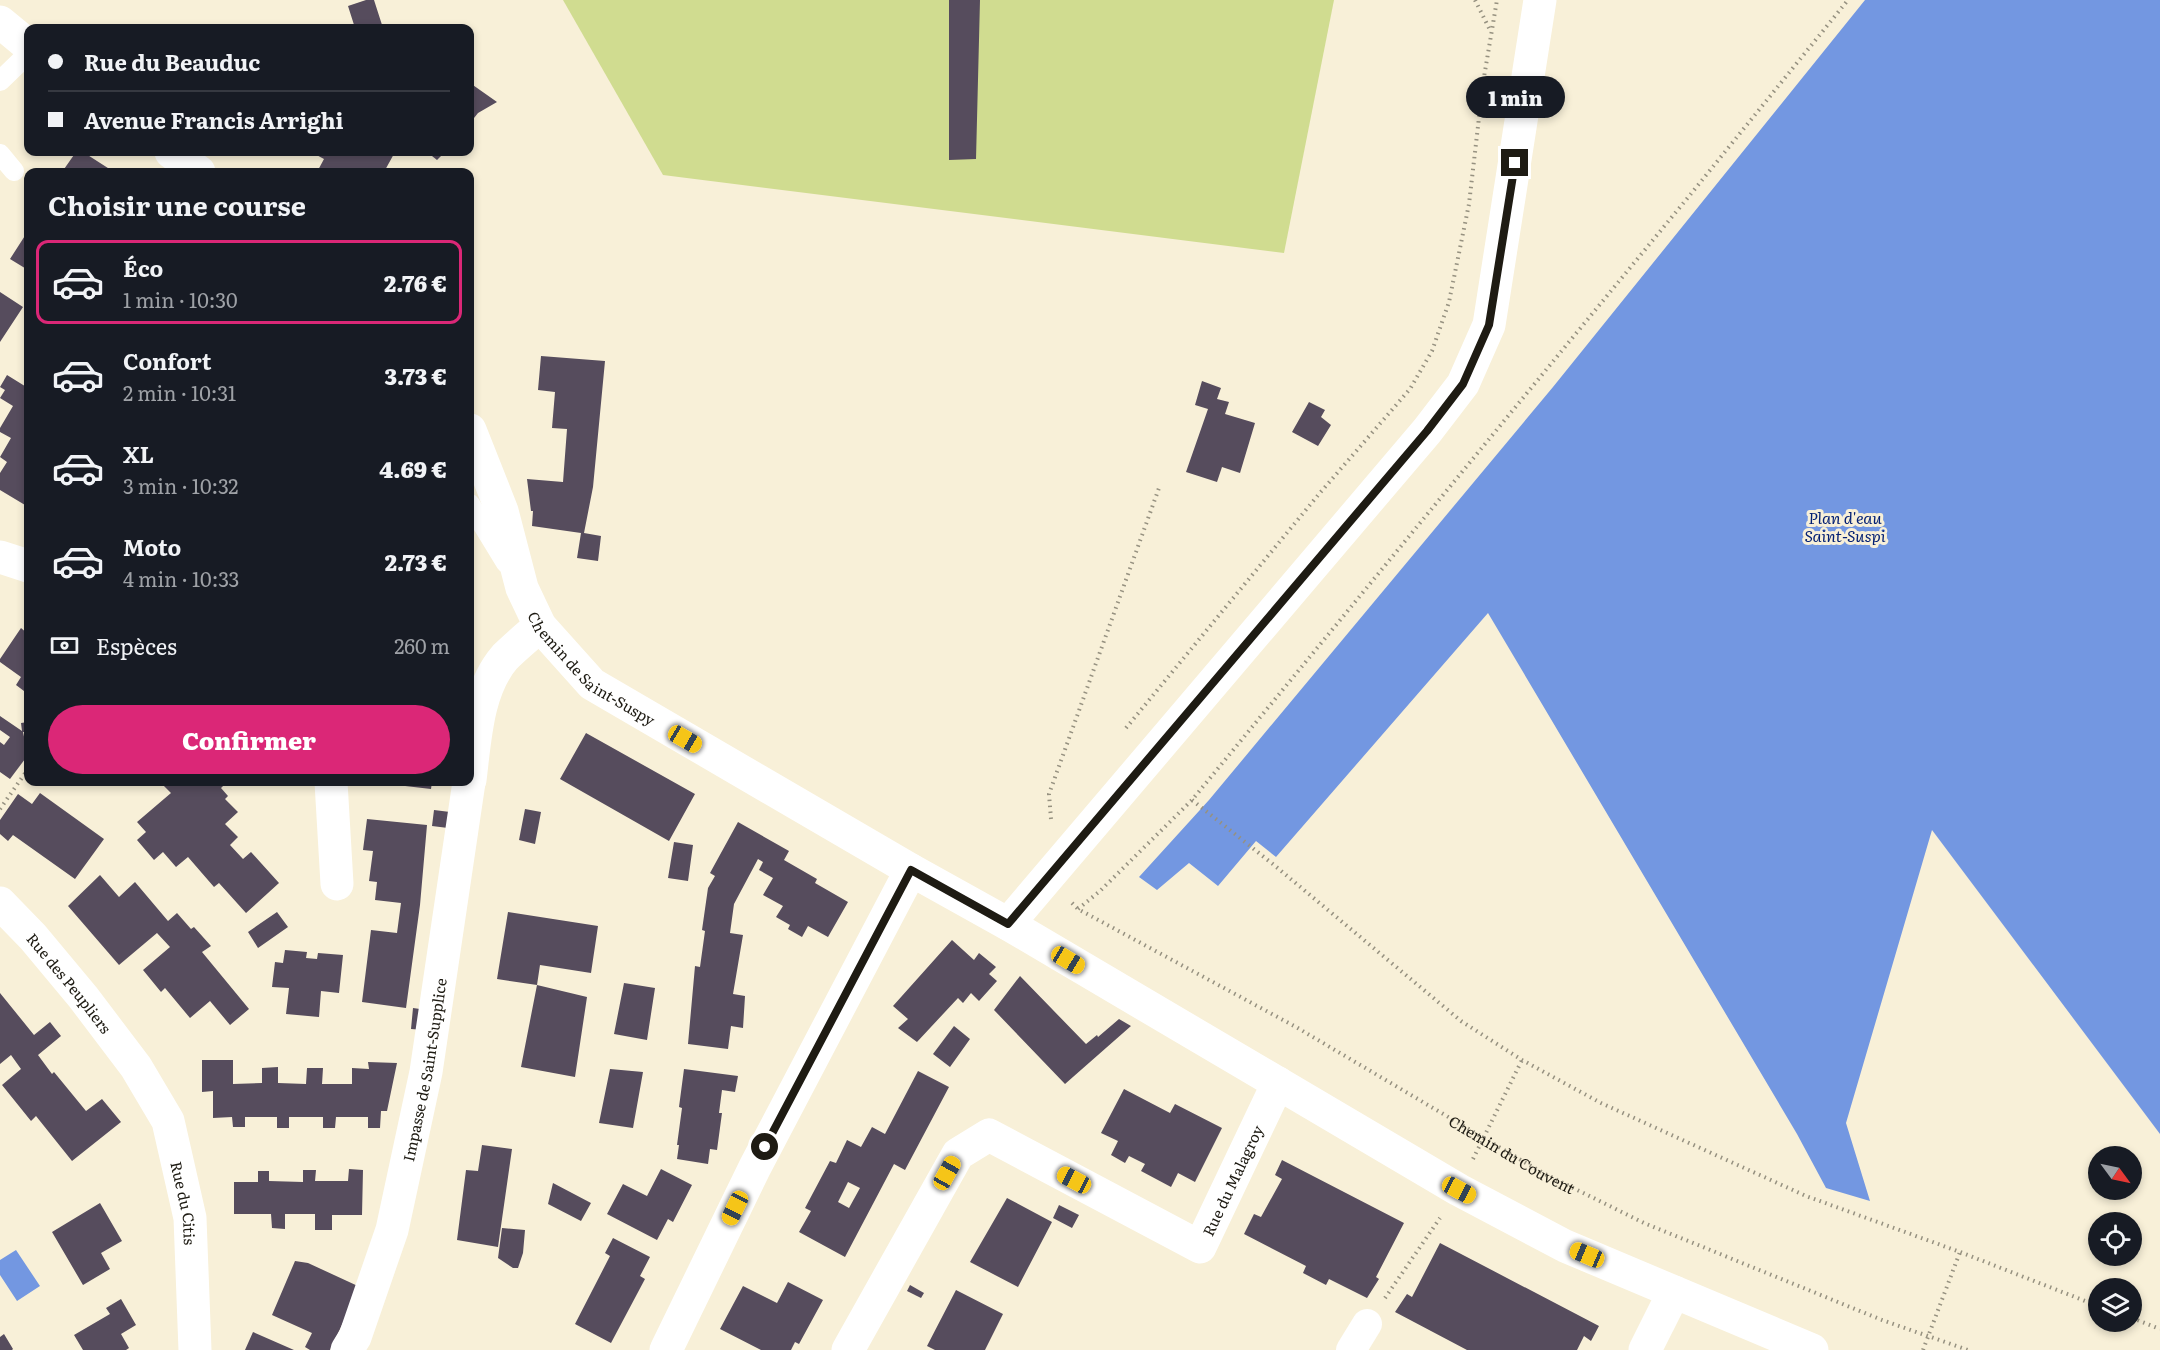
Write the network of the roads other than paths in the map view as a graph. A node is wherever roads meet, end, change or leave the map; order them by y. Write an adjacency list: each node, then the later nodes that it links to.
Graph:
1 (1540, 0): 22 (street)
2 (0, 22): 3 (street)
3 (24, 42)
4 (24, 58): 5 (lane)
5 (0, 81)
6 (0, 154): 9 (lane)
7 (177, 156): 8 (street)
8 (193, 168)
9 (14, 171)
10 (474, 440): 14 (street, Chemin de Saint-Suspy)
11 (474, 510): 14 (lane)
12 (0, 557): 13 (street)
13 (24, 565)
14 (522, 588): 15 (street, Chemin de Saint-Suspy)
15 (540, 626): 16 (street, Impasse de Saint-Supplice); 19 (street, Chemin de Saint-Suspy)
16 (474, 748)
17 (331, 786): 20 (street)
18 (468, 786): 28 (street, Impasse de Saint-Supplice)
19 (911, 870): 22 (street, Chemin de Saint-Suspy); 29 (street)
20 (337, 884)
21 (0, 903): 23 (street, Rue des Peupliers)
22 (1008, 924): 24 (street)
23 (136, 1067): 27 (street, Rue du Citis)
24 (1278, 1083): 25 (street); 30 (street, Rue du Malagroy)
25 (1674, 1292): 32 (street); 33 (street)
26 (1367, 1324): 31 (street)
27 (195, 1350)
28 (348, 1350)
29 (666, 1350)
30 (848, 1350)
31 (1351, 1350)
32 (1645, 1350)
33 (1812, 1350)

